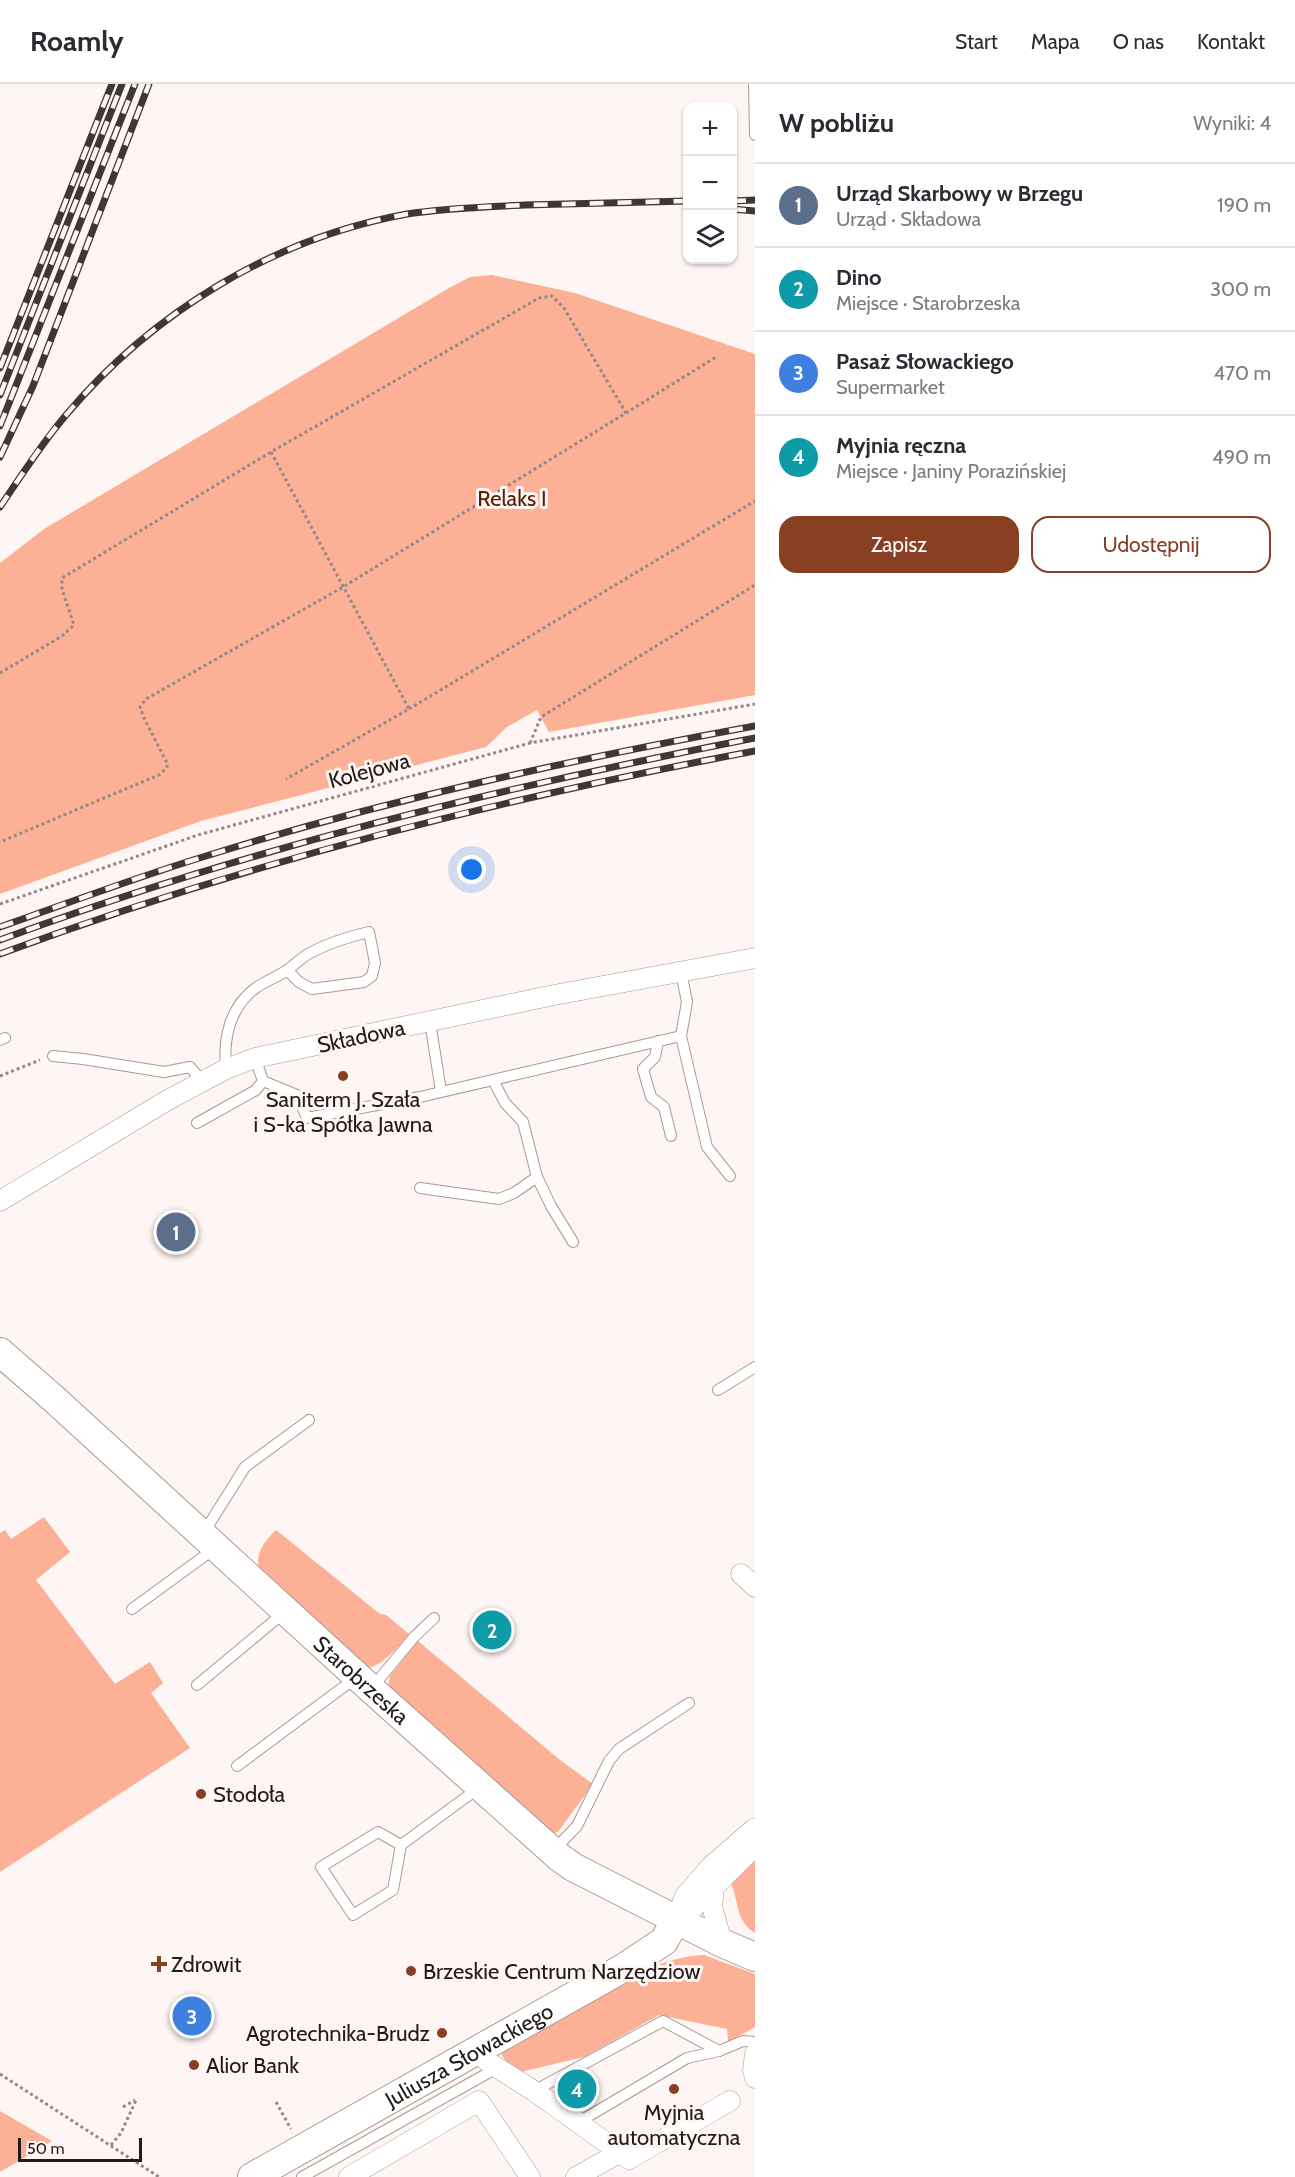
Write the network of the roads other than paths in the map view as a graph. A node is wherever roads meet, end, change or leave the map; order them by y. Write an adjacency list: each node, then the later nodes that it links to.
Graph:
1 (754, 84): 2 (lane)
2 (755, 135)
3 (755, 958): 5 (street, Składowa)
4 (287, 970): 4 (lane); 11 (lane)
5 (681, 972): 6 (street, Składowa); 7 (lane)
6 (430, 1022): 10 (street, Składowa); 15 (lane)
7 (681, 1036): 8 (lane); 18 (lane)
8 (658, 1041): 13 (lane); 17 (lane)
9 (53, 1056): 14 (lane)
10 (255, 1058): 11 (street, Składowa); 12 (lane)
11 (226, 1069): 14 (street, Składowa)
12 (263, 1080): 15 (lane); 16 (lane)
13 (493, 1080): 15 (lane); 19 (lane)
14 (202, 1081): 21 (street, Składowa)
15 (441, 1091)
16 (197, 1123)
17 (670, 1136)
18 (730, 1176)
19 (537, 1177): 20 (lane); 22 (lane)
20 (420, 1188)
21 (0, 1201)
22 (573, 1242)
23 (1, 1354): 27 (street, Starobrzeska)
24 (755, 1367): 25 (lane)
25 (718, 1390)
26 (309, 1420): 27 (lane)
27 (210, 1541): 28 (lane); 29 (street, Starobrzeska)
28 (132, 1609)
29 (286, 1610): 31 (street, Starobrzeska); 32 (lane)
30 (434, 1618): 31 (lane)
31 (364, 1683): 34 (lane); 35 (street, Starobrzeska)
32 (197, 1685)
33 (689, 1703): 39 (lane)
34 (237, 1766)
35 (481, 1787): 37 (lane); 39 (street, Starobrzeska)
36 (755, 1828): 41 (street)
37 (402, 1845): 37 (lane)
38 (755, 1846): 40 (street)
39 (553, 1851): 41 (street, Starobrzeska)
40 (714, 1886): 41 (street); 42 (street)
41 (676, 1920): 42 (street, Starobrzeska); 47 (street, Juliusza Słowackiego)
42 (722, 1943): 43 (street, Starobrzeska)
43 (755, 1957)
44 (755, 2042): 45 (lane)
45 (719, 2051): 49 (lane); 51 (lane)
46 (755, 2054): 48 (street)
47 (487, 2059): 49 (street); 53 (street, Juliusza Słowackiego); 54 (lane)
48 (755, 2078)
49 (534, 2091): 51 (street)
50 (730, 2102): 52 (street)
51 (577, 2123): 52 (street)
52 (619, 2153): 57 (street)
53 (252, 2177)
54 (302, 2177)
55 (349, 2177): 56 (street, Juliusza Słowackiego)
56 (530, 2177)
57 (576, 2177)

